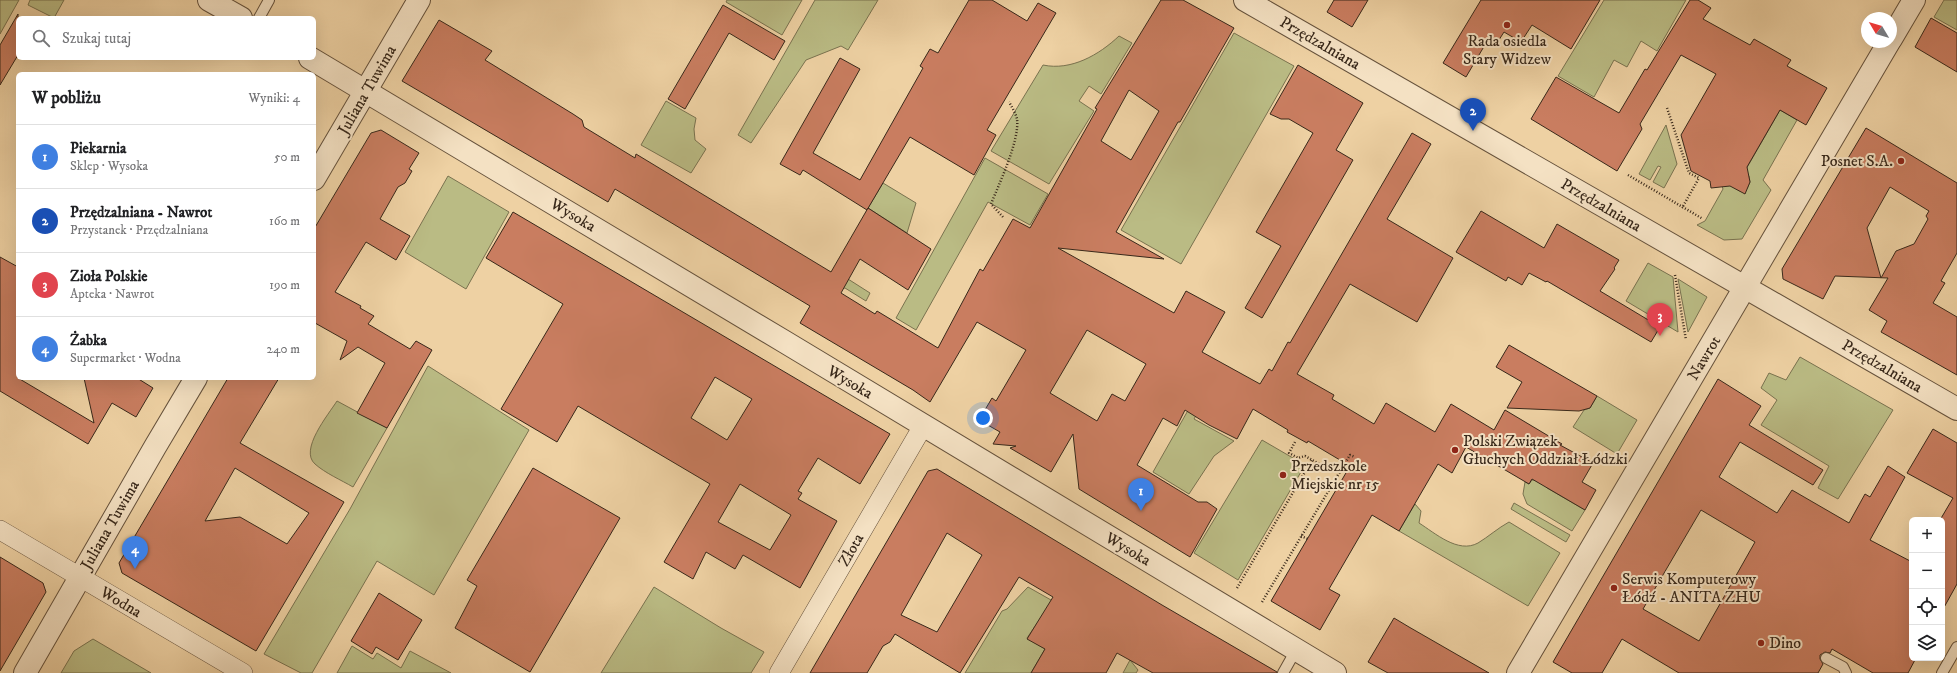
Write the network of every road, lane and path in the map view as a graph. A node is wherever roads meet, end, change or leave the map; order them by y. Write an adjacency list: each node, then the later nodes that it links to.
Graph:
1 (209, 0): 6 (street)
2 (269, 0): 7 (lane)
3 (419, 0): 11 (street, Juliana Tuwima)
4 (1245, 0): 20 (street, Przędzalniana)
5 (1914, 0): 8 (street)
6 (237, 16)
7 (260, 16)
8 (1897, 29)
9 (1885, 48): 20 (street, Nawrot)
10 (313, 60): 11 (street, Wysoka)
11 (366, 92): 15 (street, Juliana Tuwima); 24 (street, Wysoka)
12 (1009, 102): 17 (path)
13 (1667, 108): 16 (path)
14 (1628, 175): 16 (path)
15 (316, 176)
16 (1682, 208): 18 (path)
17 (1003, 217)
18 (1702, 219)
19 (1675, 275): 21 (path)
20 (1745, 287): 23 (street, Przędzalniana); 43 (street, Nawrot)
21 (1686, 342)
22 (195, 380): 32 (street, Juliana Tuwima)
23 (1957, 409)
24 (923, 426): 36 (street, Wysoka); 40 (street, Złota)
25 (1295, 442): 27 (path)
26 (1355, 457): 30 (path)
27 (1312, 460): 28 (path); 33 (path)
28 (1323, 466)
29 (0, 530): 32 (street, Wodna)
30 (1301, 536): 31 (path); 34 (path)
31 (1308, 539)
32 (80, 577): 38 (street, Wodna); 39 (street, Juliana Tuwima)
33 (1236, 590)
34 (1264, 598)
35 (1957, 647): 45 (lane)
36 (1296, 650): 41 (lane); 42 (street, Wysoka)
37 (1826, 658): 44 (lane)
38 (231, 670)
39 (25, 673)
40 (779, 673)
41 (1283, 673)
42 (1334, 673)
43 (1518, 673)
44 (1846, 673)
45 (1942, 673)

